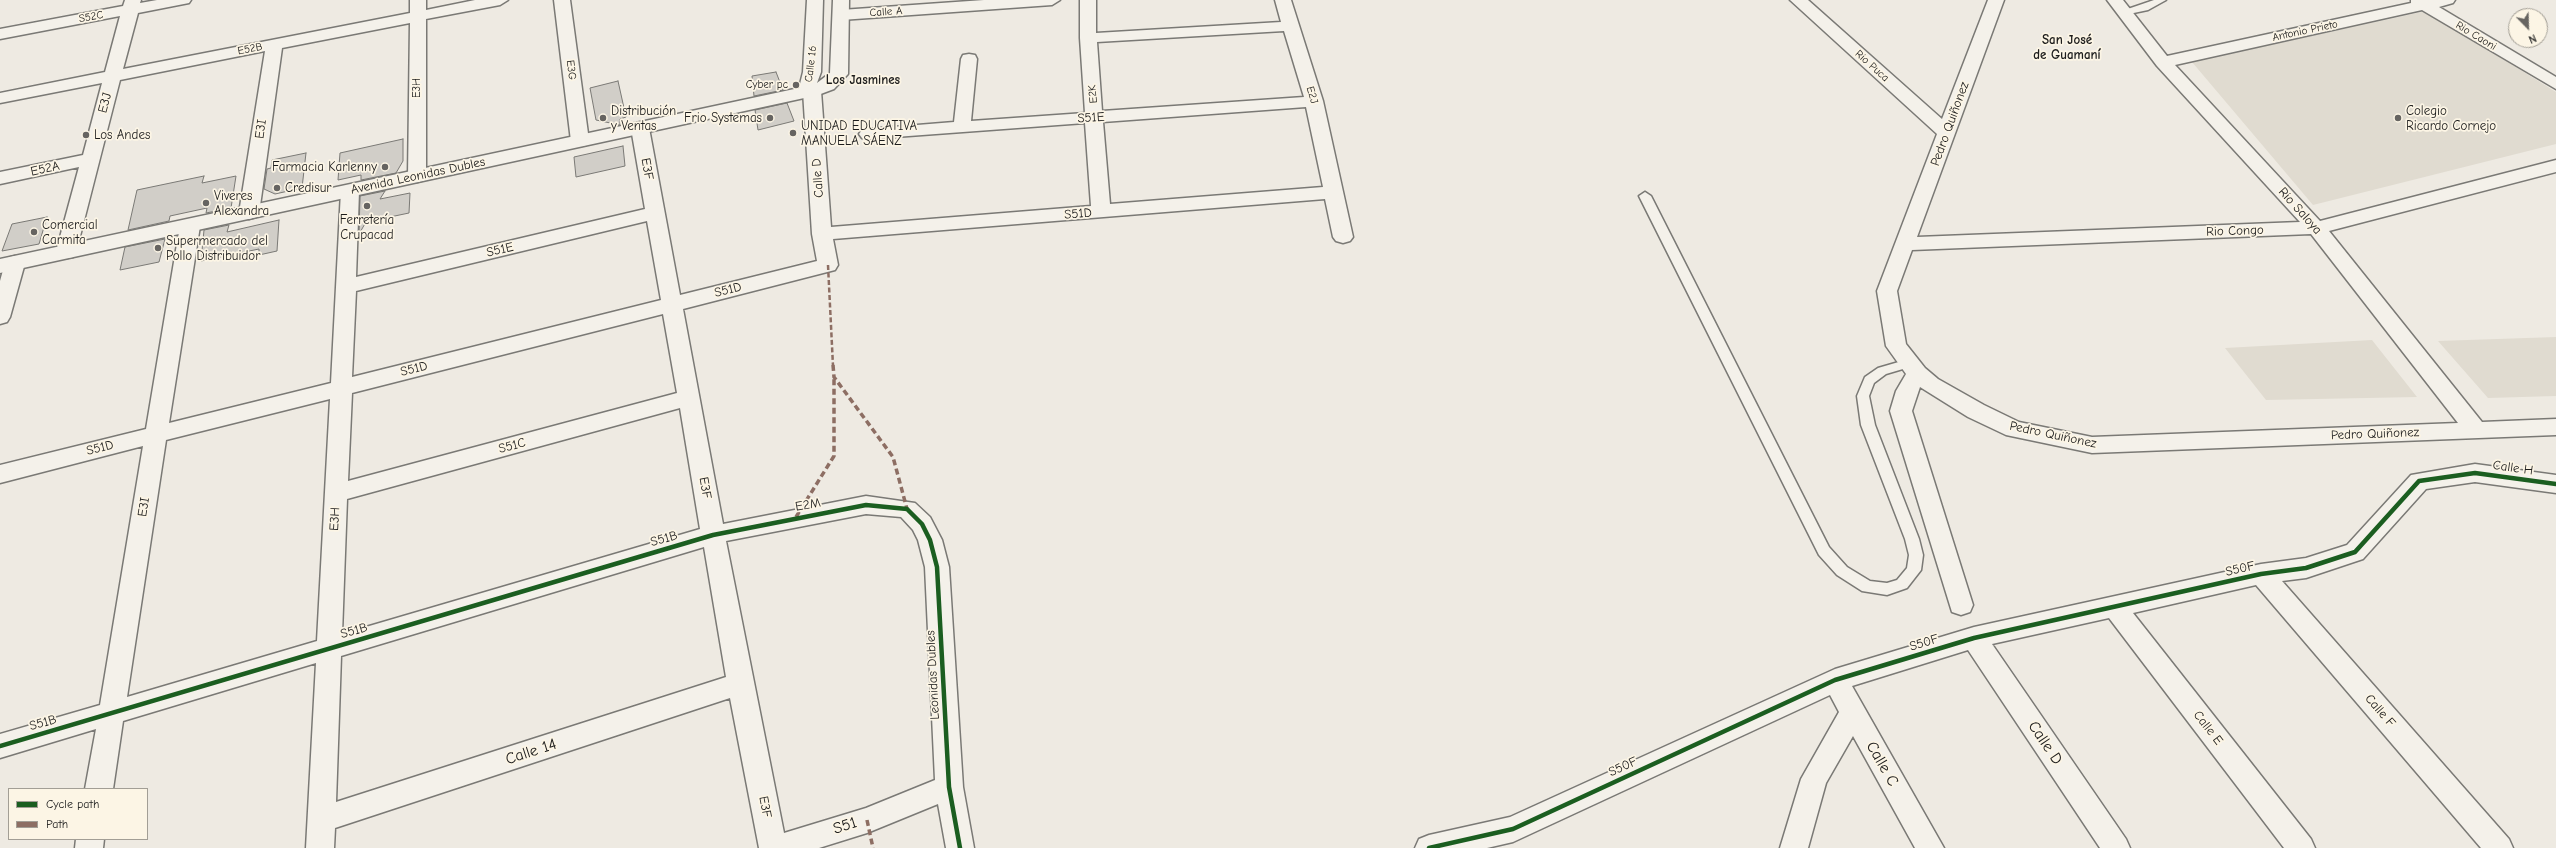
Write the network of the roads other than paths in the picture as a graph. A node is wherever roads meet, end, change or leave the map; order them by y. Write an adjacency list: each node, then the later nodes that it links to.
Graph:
1 (183, 0): 13 (street, S52C)
2 (500, 0): 16 (street, E52B)
3 (562, 0): 33 (street, E3G)
4 (815, 0): 25 (street, Calle 16)
5 (1052, 0): 15 (street, Calle A)
6 (1088, 0): 19 (street, E2K)
7 (1283, 0): 17 (street, E2J)
8 (1798, 0): 31 (street, Rio Puca)
9 (1996, 0): 31 (street, Pedro Quiñonez)
10 (2161, 0): 14 (lane)
11 (2447, 0): 12 (street, Antonio Prieto)
12 (2421, 2): 22 (street, Antonio Prieto); 24 (street, Rio Caoni)
13 (131, 5): 18 (street, S52C); 23 (street, E3J)
14 (2119, 6): 22 (street, Rio Saloya)
15 (841, 7): 25 (street, Calle 16)
16 (418, 8): 20 (street, E52B); 36 (street, E3H)
17 (1290, 26): 19 (street); 27 (street, E2J)
18 (0, 34)
19 (1088, 38): 28 (street, E2K)
20 (274, 44): 23 (street, E52B); 42 (street, E3I)
21 (969, 59): 29 (street)
22 (2163, 62): 45 (street, Rio Saloya)
23 (112, 76): 26 (street, E52B); 34 (street, E3J)
24 (2556, 84)
25 (812, 92): 30 (street, Avenida Leonidas Dubles); 46 (street, Calle D)
26 (0, 98)
27 (1314, 101): 28 (street, S51E); 39 (street, E2J)
28 (1095, 117): 29 (street, S51E); 41 (street, E2K)
29 (962, 127): 32 (street, S51E)
30 (640, 128): 33 (street, Avenida Leonidas Dubles); 43 (street, E3F)
31 (1947, 133): 48 (street, Pedro Quiñonez)
32 (868, 134)
33 (580, 141): 36 (street, Avenida Leonidas Dubles)
34 (90, 159): 37 (street, E52A); 49 (street, E3J)
35 (2556, 166): 45 (street, Rio Congo)
36 (417, 176): 38 (street, Avenida Leonidas Dubles)
37 (0, 178)
38 (350, 191): 42 (street, Avenida Leonidas Dubles); 52 (street, E3H)
39 (1333, 192): 41 (street, S51D); 47 (street, E2J)
40 (1645, 196): 55 (lane)
41 (1101, 212): 46 (street, S51D)
42 (249, 213): 44 (street, Avenida Leonidas Dubles)
43 (655, 213): 52 (street, S51E); 53 (street, E3F)
44 (190, 226): 49 (street, Avenida Leonidas Dubles); 60 (street, E3I)
45 (2316, 228): 48 (street, Rio Congo); 59 (street, Rio Saloya)
46 (822, 234): 51 (street, Calle D)
47 (1343, 237)
48 (1907, 244): 55 (street, Pedro Quiñonez)
49 (66, 252): 50 (street, Avenida Leonidas Dubles)
50 (8, 264): 54 (street)
51 (828, 264): 53 (street, S51D)
52 (346, 286): 56 (street, E3H)
53 (672, 304): 56 (street, S51D); 57 (street, E3F)
54 (0, 317)
55 (1913, 368): 59 (street, Pedro Quiñonez); 68 (street)
56 (341, 387): 60 (street, S51D); 64 (street, E3H)
57 (688, 398): 64 (street, S51C); 66 (street, E3F)
58 (2556, 427): 59 (street, Pedro Quiñonez)
59 (2476, 430)
60 (156, 434): 61 (street, S51D); 75 (street, E3I)
61 (0, 474)
62 (2419, 481): 63 (street, Calle H); 67 (street, S50F)
63 (2556, 484)
64 (336, 493): 71 (street, E3H)
65 (907, 509): 66 (street, E2M); 77 (street, Leonidas Dubles)
66 (713, 535): 71 (street, S51B); 73 (street, E3F)
67 (2261, 574): 69 (street, S50F); 89 (street, Calle F)
68 (1961, 605)
69 (2115, 608): 70 (street, S50F); 88 (street, Calle E)
70 (1974, 638): 72 (street, S50F); 87 (street, Calle D)
71 (329, 648): 75 (street, S51B); 79 (street, E3H)
72 (1835, 680): 74 (street, Calle C); 84 (street, S50F)
73 (740, 684): 79 (street, Calle 14); 81 (street, E3F)
74 (1853, 712): 85 (street); 86 (street, Calle C)
75 (111, 713): 76 (street, S51B); 78 (street, E3I)
76 (0, 746)
77 (949, 787): 82 (street, S51); 83 (street, Leonidas Dubles)
78 (98, 788)
79 (321, 820): 80 (street, E3H)
80 (320, 848)
81 (773, 848)
82 (778, 848)
83 (960, 848)
84 (1429, 848)
85 (1794, 848)
86 (1930, 848)
87 (2116, 848)
88 (2301, 848)
89 (2499, 848)

